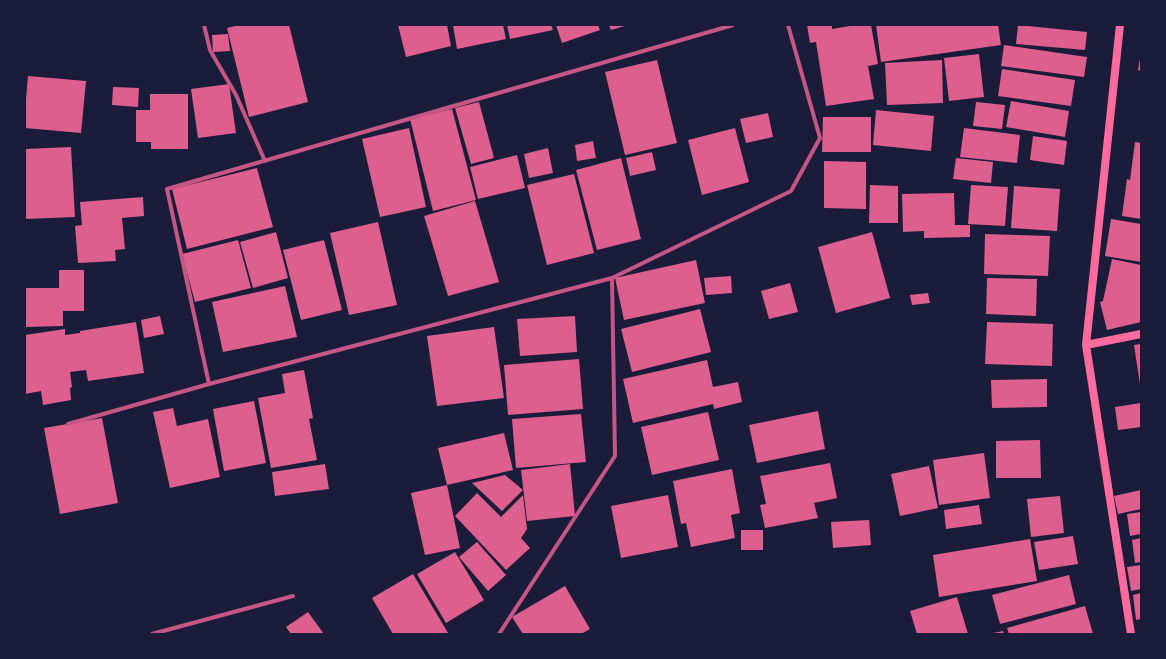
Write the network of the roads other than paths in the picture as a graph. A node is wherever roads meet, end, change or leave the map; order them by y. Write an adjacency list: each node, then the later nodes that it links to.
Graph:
1 (204, 25): 5 (street)
2 (733, 25): 5 (street)
3 (788, 25): 6 (street)
4 (1120, 25): 8 (main road)
5 (266, 161): 9 (street)
6 (612, 278): 9 (street); 13 (street)
7 (1141, 334): 8 (main road)
8 (1086, 345): 14 (main road)
9 (209, 384): 10 (street)
10 (68, 424)
11 (293, 596): 12 (street)
12 (152, 634)
13 (499, 634)
14 (1131, 634)

